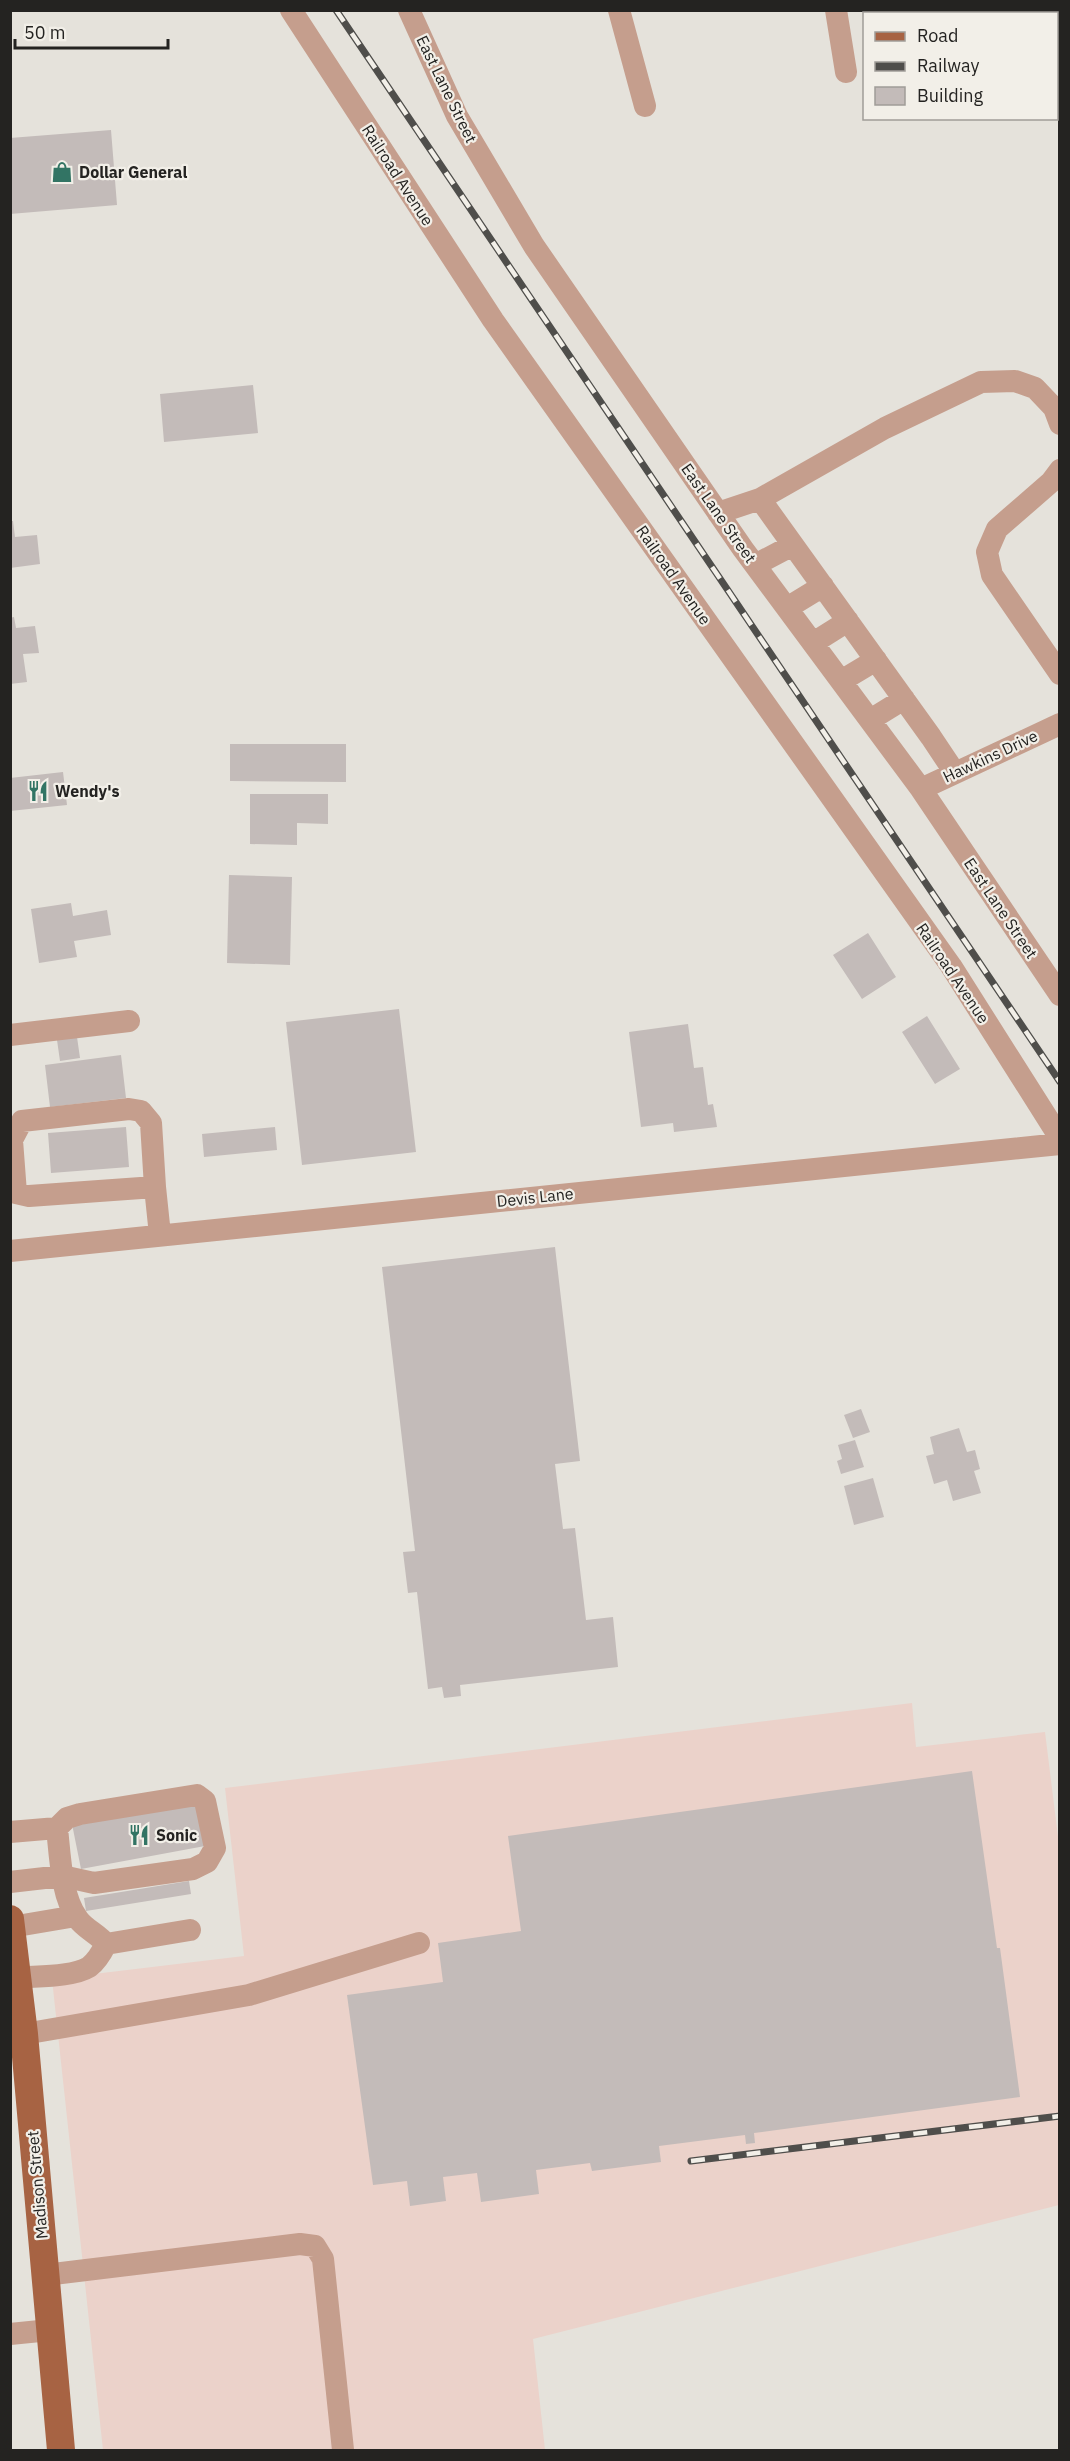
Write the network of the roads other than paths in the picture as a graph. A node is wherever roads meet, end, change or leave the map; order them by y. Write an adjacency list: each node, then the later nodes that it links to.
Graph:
1 (291, 10): 28 (street, Railroad Avenue)
2 (409, 10): 10 (street, East Lane Street)
3 (620, 10): 6 (street)
4 (837, 10): 5 (street)
5 (846, 72)
6 (645, 106)
7 (1059, 424): 9 (street)
8 (1059, 470): 18 (street)
9 (760, 499): 10 (street); 11 (street)
10 (718, 513): 12 (street, East Lane Street)
11 (793, 545): 12 (street); 13 (street)
12 (755, 565): 14 (street, East Lane Street)
13 (823, 586): 14 (street); 15 (street)
14 (787, 608): 16 (street, East Lane Street)
15 (848, 621): 16 (street); 17 (street)
16 (813, 643): 19 (street, East Lane Street)
17 (876, 660): 19 (street); 20 (street)
18 (1059, 674)
19 (841, 681): 21 (street, East Lane Street)
20 (904, 699): 21 (street); 23 (street)
21 (870, 720): 24 (street, East Lane Street)
22 (1059, 724): 23 (street, Hawkins Drive)
23 (954, 773): 24 (street, Hawkins Drive)
24 (921, 789): 25 (street, East Lane Street)
25 (1059, 995)
26 (129, 1021): 27 (street)
27 (10, 1035)
28 (1059, 1139): 31 (street, Devis Lane)
29 (11, 1140): 30 (street); 30 (street)
30 (155, 1187): 31 (street)
31 (160, 1235): 32 (street, Devis Lane)
32 (10, 1251)
33 (57, 1828): 34 (street); 35 (street); 35 (street)
34 (10, 1832)
35 (63, 1876): 36 (street); 37 (street)
36 (10, 1882)
37 (76, 1916): 38 (street); 41 (street)
38 (11, 1923): 42 (main road, Madison Street)
39 (190, 1930): 41 (street)
40 (419, 1943): 43 (street)
41 (106, 1944): 42 (street)
42 (17, 1978): 43 (main road, Madison Street)
43 (24, 2034): 44 (main road, Madison Street)
44 (45, 2275): 45 (main road, Madison Street); 48 (street)
45 (50, 2330): 46 (street); 47 (main road, Madison Street)
46 (10, 2334)
47 (61, 2451)
48 (343, 2451)

